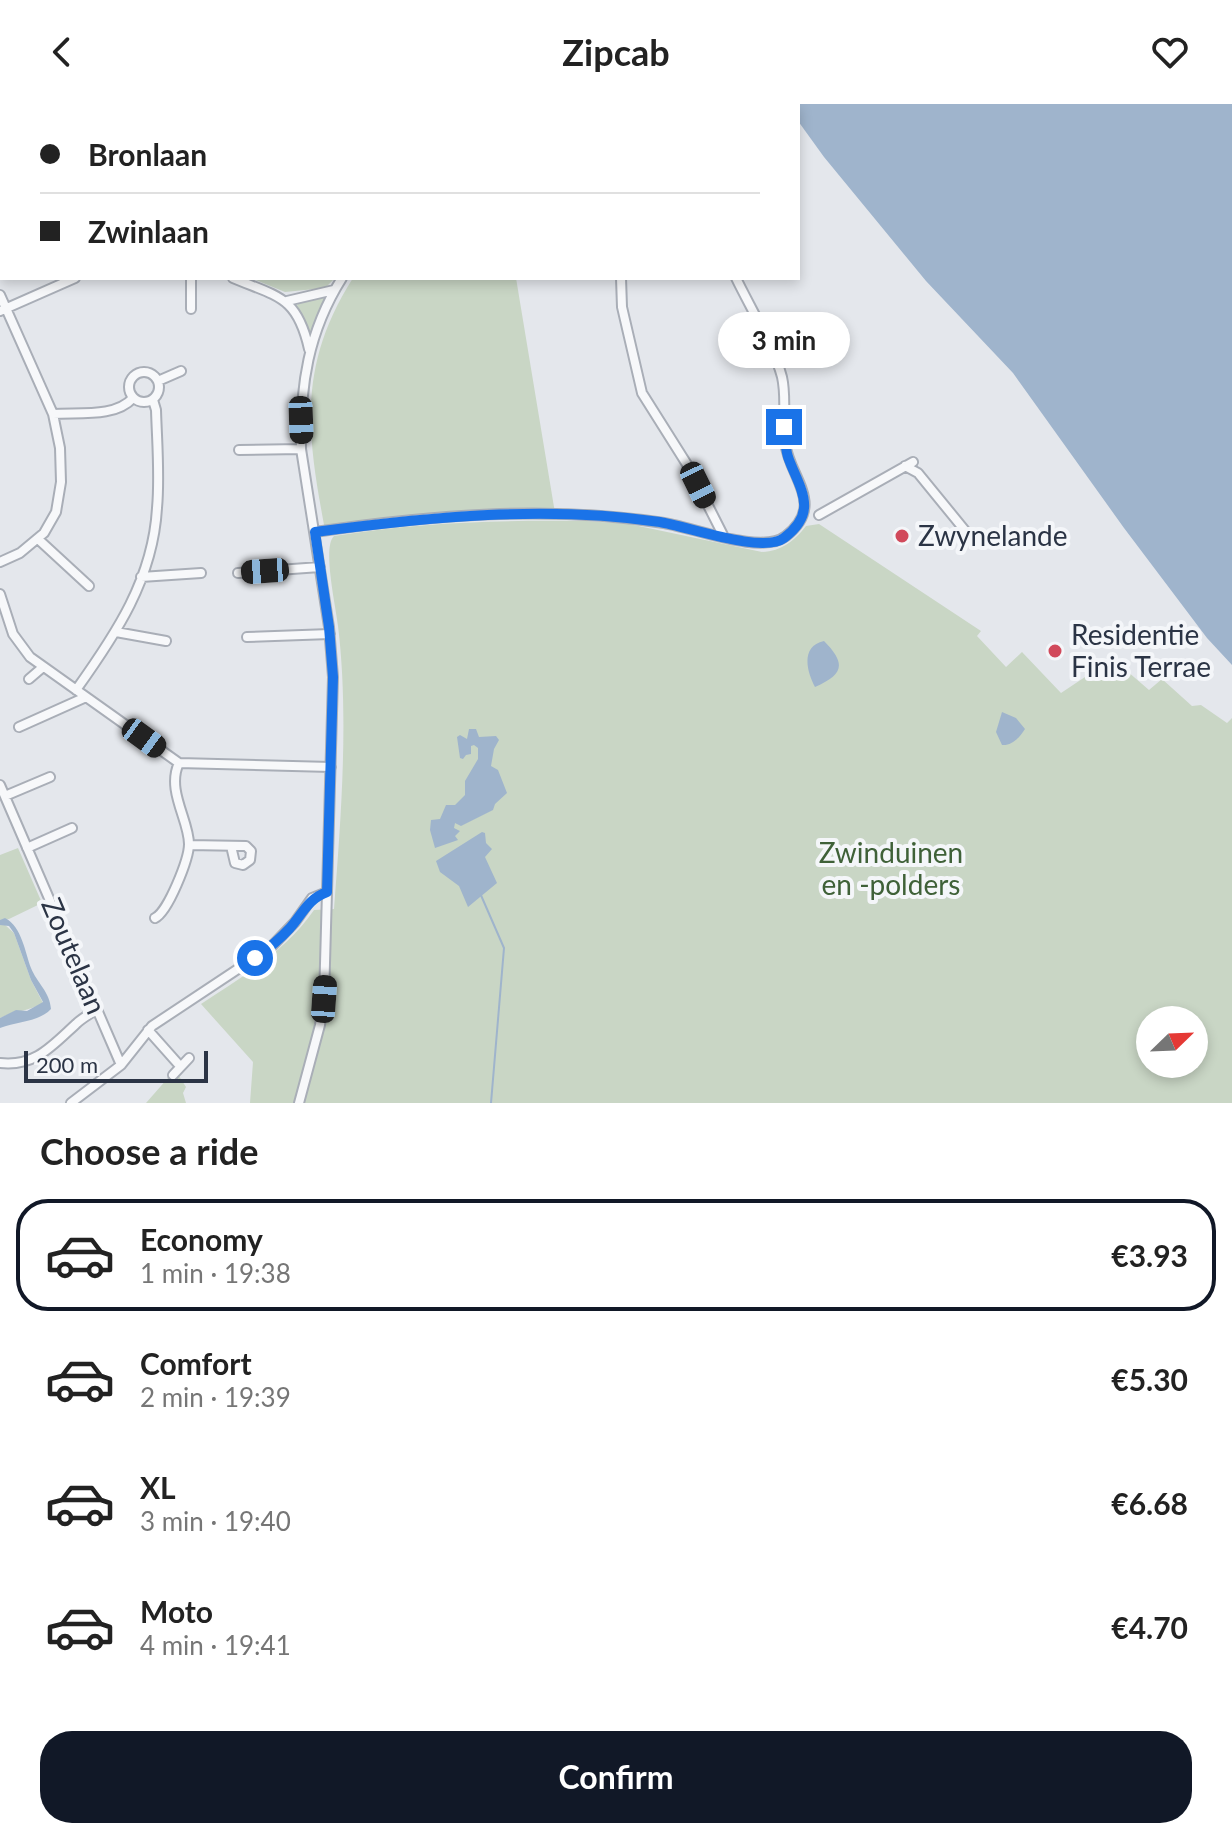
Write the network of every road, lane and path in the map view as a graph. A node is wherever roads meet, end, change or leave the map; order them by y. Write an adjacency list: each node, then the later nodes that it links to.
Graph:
1 (70, 280): 10 (street)
2 (191, 280): 11 (street)
3 (238, 280): 9 (street)
4 (341, 280): 7 (street)
5 (621, 280): 23 (street)
6 (737, 280): 23 (street)
7 (334, 290): 9 (street); 12 (street)
8 (0, 295): 10 (street)
9 (287, 301): 12 (street)
10 (3, 309): 17 (street)
11 (191, 309)
12 (309, 350): 18 (street)
13 (181, 371): 14 (street)
14 (158, 381): 15 (street); 16 (street)
15 (133, 398): 16 (street); 17 (street)
16 (153, 400): 29 (street)
17 (53, 414): 24 (street)
18 (301, 449): 19 (street); 21 (street)
19 (239, 450)
20 (819, 515): 22 (street)
21 (315, 532): 23 (street); 26 (street)
22 (967, 533)
23 (723, 535)
24 (38, 539): 25 (street); 30 (street)
25 (0, 562)
26 (320, 567): 28 (street); 33 (street)
27 (201, 573): 29 (street)
28 (238, 573)
29 (141, 577): 32 (street)
30 (89, 586)
31 (0, 594): 36 (street)
32 (116, 632): 35 (street); 38 (street)
33 (330, 634): 34 (street); 42 (street)
34 (247, 637)
35 (166, 641)
36 (43, 667): 37 (street); 38 (street)
37 (29, 679)
38 (76, 690): 39 (street)
39 (86, 697): 40 (street); 41 (street)
40 (19, 727)
41 (179, 763): 42 (street); 47 (street)
42 (331, 767): 50 (street)
43 (50, 777): 45 (street)
44 (0, 785): 45 (street, Zoutelaan)
45 (5, 796): 49 (street, Zoutelaan)
46 (72, 828): 49 (street)
47 (189, 845): 48 (street); 51 (street)
48 (231, 846)
49 (27, 848): 52 (street, Zoutelaan)
50 (327, 892): 53 (street); 60 (street)
51 (155, 918)
52 (97, 1009): 55 (street); 56 (street, Zoutelaan)
53 (148, 1030): 56 (street); 57 (street)
54 (189, 1058): 57 (street)
55 (0, 1063)
56 (121, 1065): 59 (street)
57 (180, 1066): 58 (street)
58 (173, 1075)
59 (71, 1103)
60 (299, 1103)

